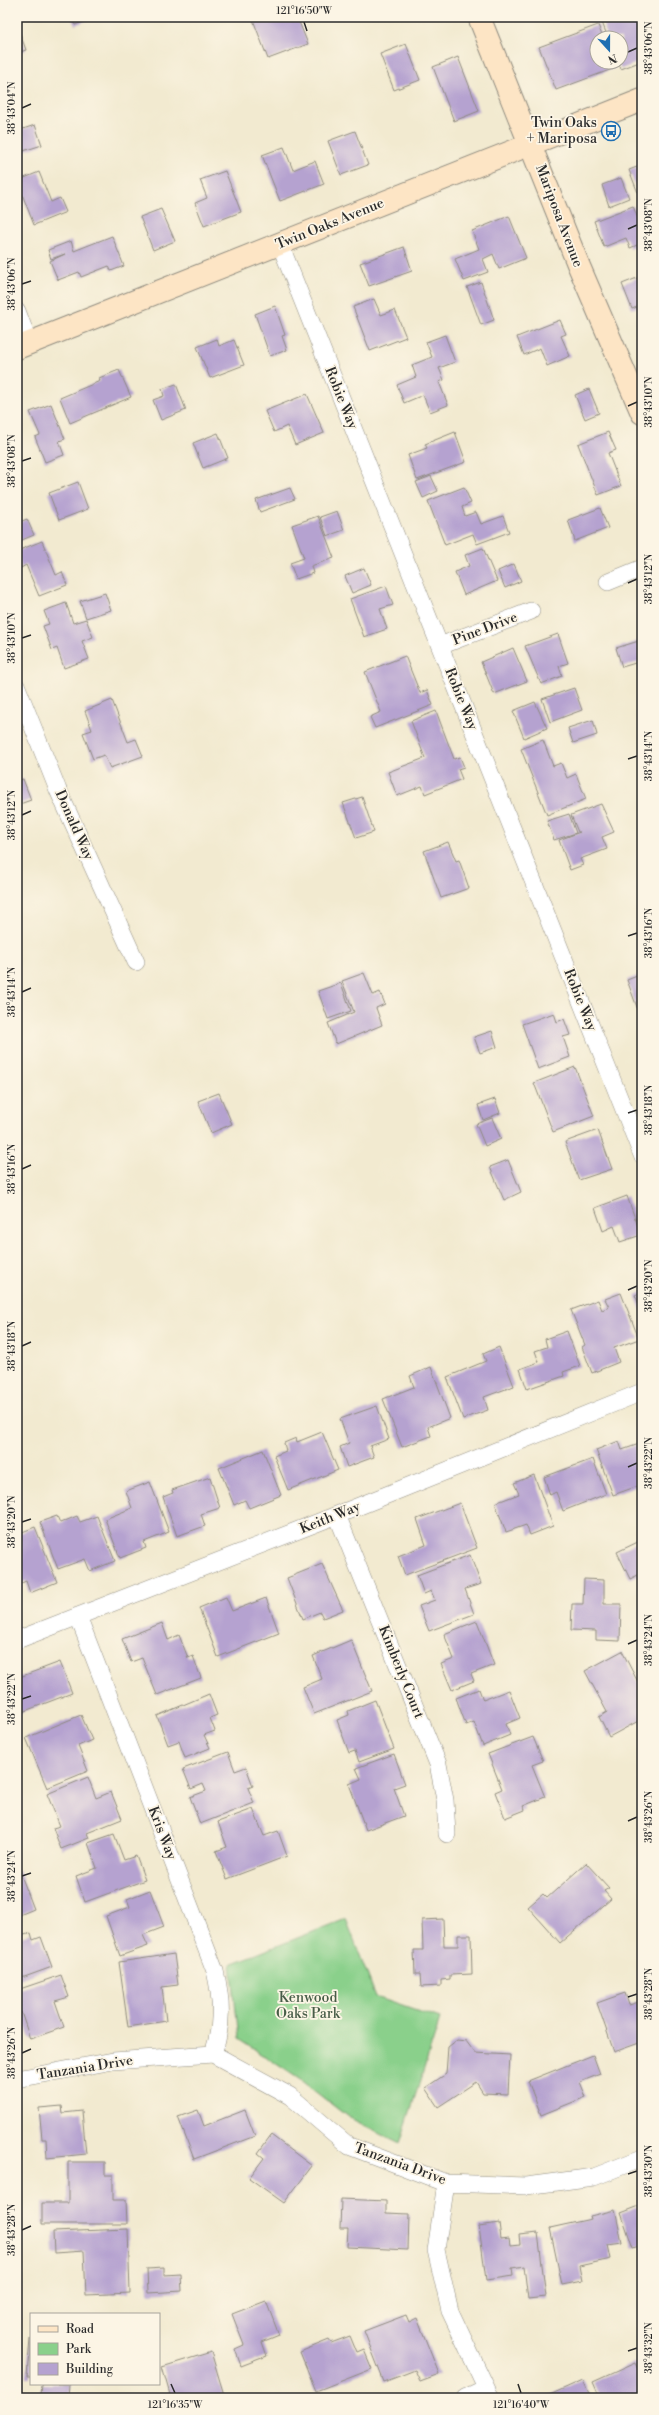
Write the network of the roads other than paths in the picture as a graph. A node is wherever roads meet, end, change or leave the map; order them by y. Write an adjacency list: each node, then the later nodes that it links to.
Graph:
1 (479, 17): 3 (street, Mariposa Avenue)
2 (642, 100): 3 (street, Twin Oaks Avenue)
3 (531, 144): 4 (street, Twin Oaks Avenue); 7 (street, Mariposa Avenue)
4 (280, 244): 6 (street, Twin Oaks Avenue); 11 (street, Robie Way)
5 (17, 311): 6 (street)
6 (23, 345)
7 (642, 413)
8 (642, 568): 9 (street)
9 (608, 582)
10 (531, 611): 11 (street, Pine Drive)
11 (440, 646): 14 (street, Robie Way)
12 (17, 687): 13 (street, Donald Way)
13 (136, 962)
14 (642, 1155)
15 (642, 1392): 16 (street, Keith Way)
16 (337, 1516): 17 (street, Keith Way); 19 (street, Kimberly Court)
17 (78, 1616): 18 (street, Keith Way); 20 (street, Kris Way)
18 (17, 1640)
19 (447, 1834)
20 (213, 2054): 21 (street, Tanzania Drive); 23 (street, Tanzania Drive)
21 (17, 2079)
22 (642, 2158): 23 (street, Tanzania Drive)
23 (446, 2183): 24 (street)
24 (489, 2393): 25 (street)
25 (465, 2398)

